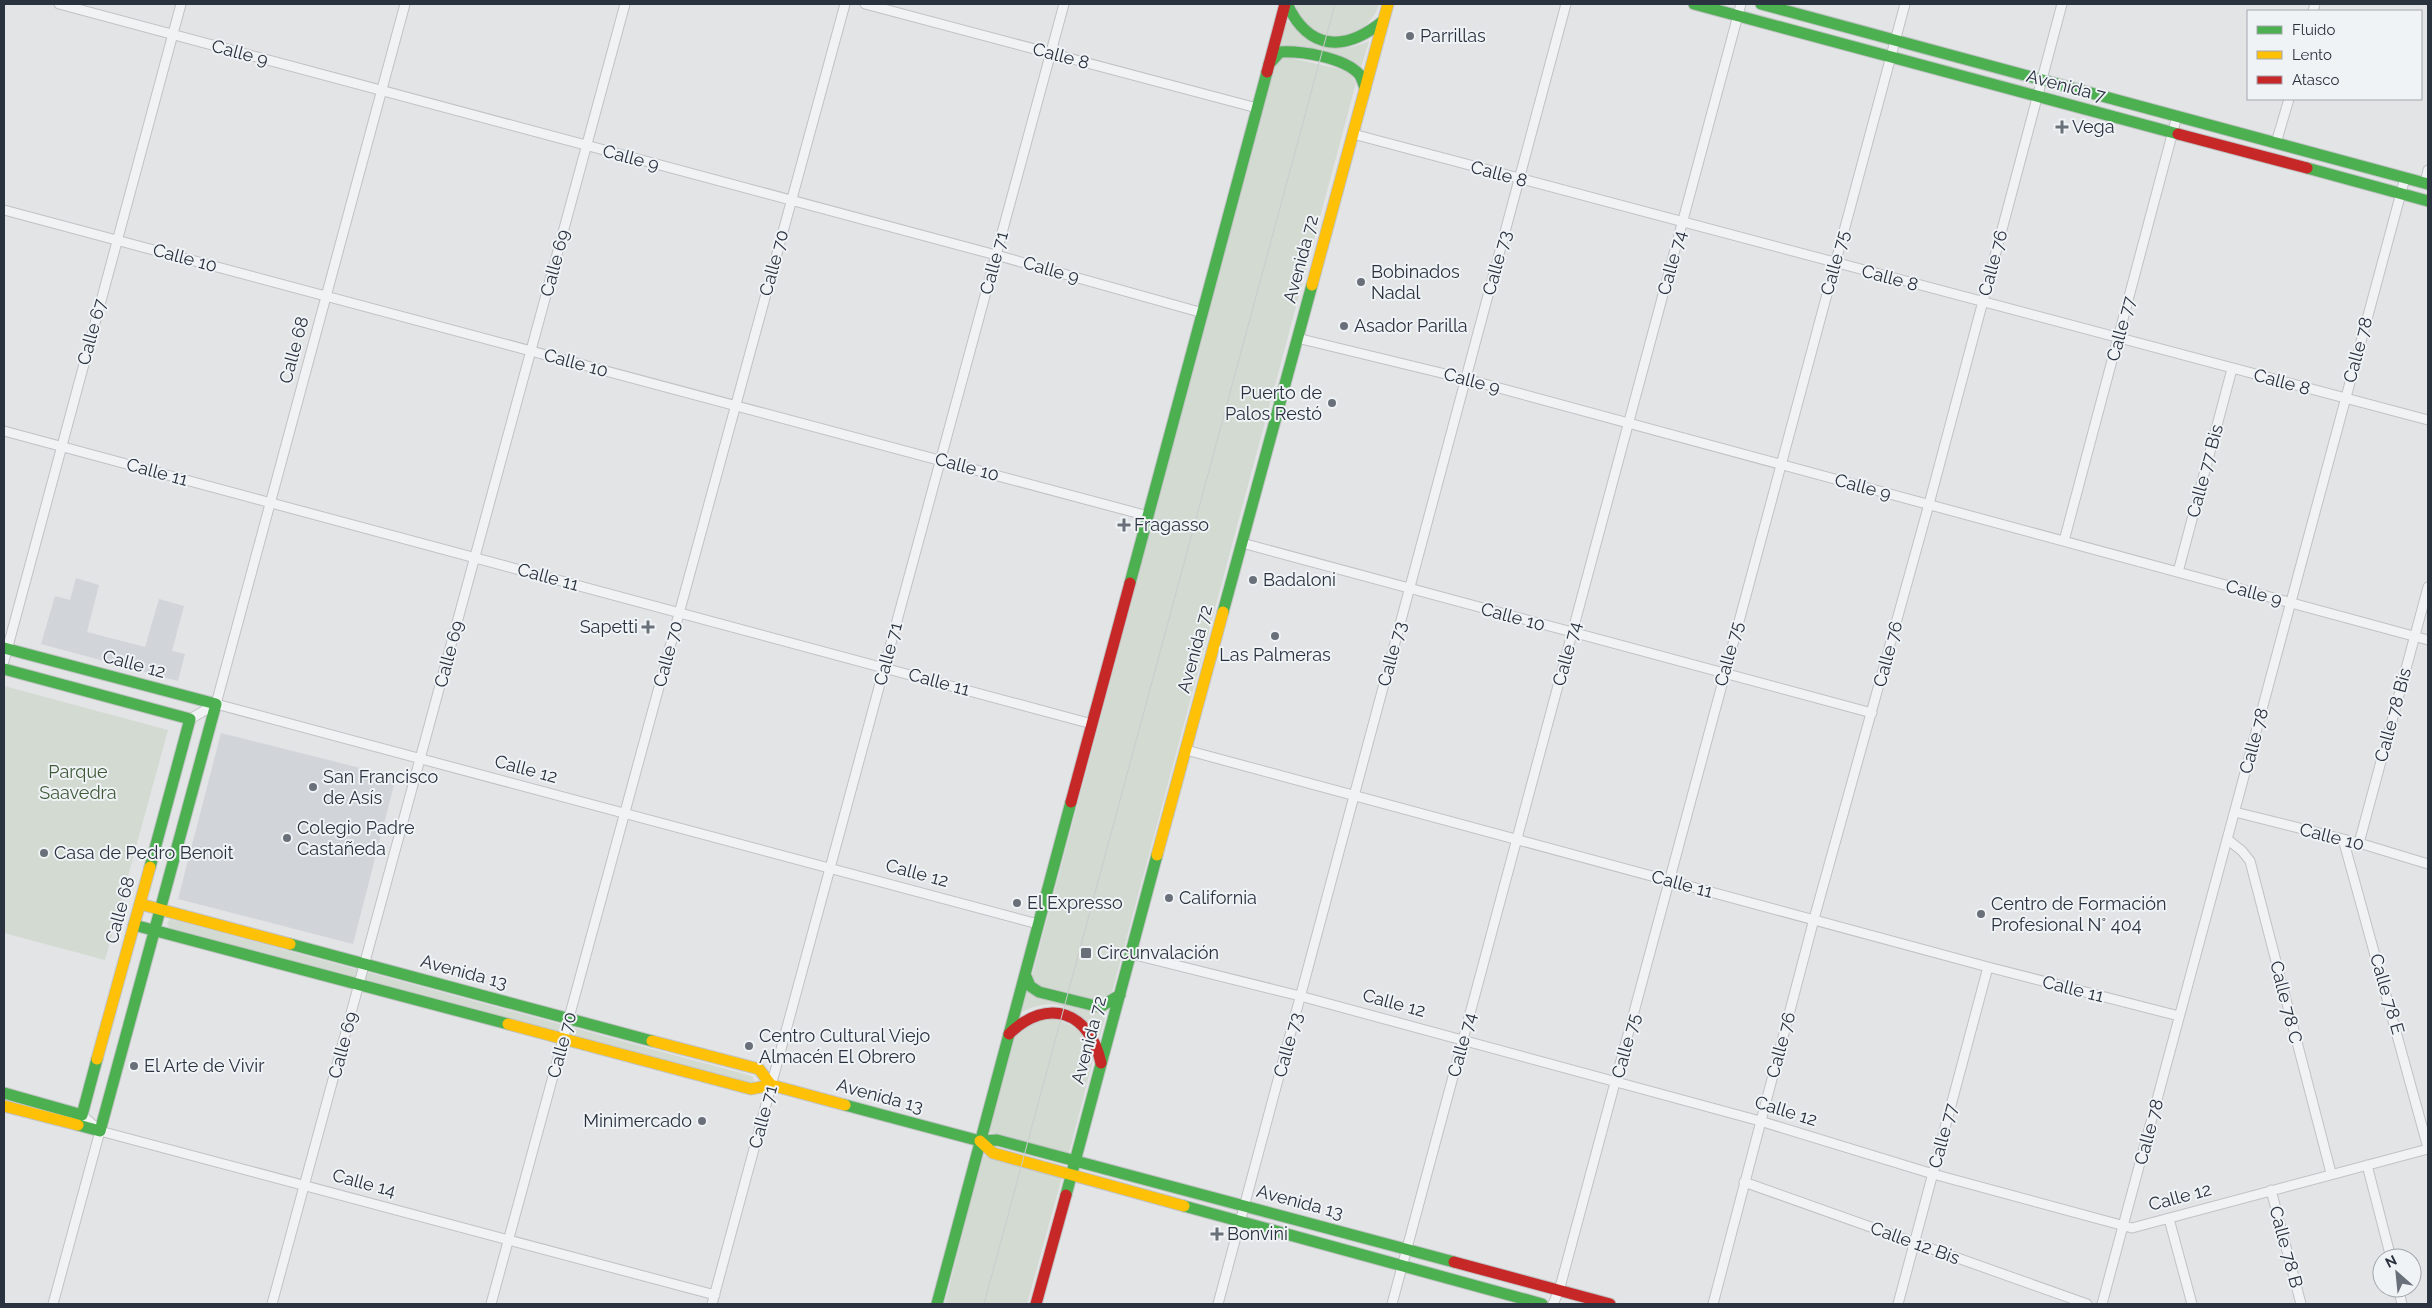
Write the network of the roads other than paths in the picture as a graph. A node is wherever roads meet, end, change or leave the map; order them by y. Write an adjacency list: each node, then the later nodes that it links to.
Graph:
1 (59, 4): 18 (street, Calle 9)
2 (181, 4): 18 (street, Calle 67)
3 (405, 4): 25 (street, Calle 68)
4 (625, 4): 33 (street, Calle 69)
5 (845, 4): 39 (street, Calle 70)
6 (866, 4): 20 (street, Calle 8)
7 (1064, 4): 20 (street, Calle 71)
8 (1286, 4): 17 (main road); 22 (main road)
9 (1388, 4): 17 (main road, Avenida 72)
10 (1566, 4): 36 (street, Calle 73)
11 (1694, 4): 16 (main road, Avenida 7)
12 (1741, 4): 16 (street, Calle 74)
13 (1761, 4): 19 (main road, Avenida 7)
14 (1905, 4): 19 (street, Calle 75)
15 (2062, 4): 23 (street, Calle 76)
16 (1738, 15): 21 (main road, Avenida 7); 42 (street, Calle 74)
17 (1383, 21): 24 (main road, Avenida 72)
18 (173, 35): 25 (street, Calle 9); 43 (street, Calle 67)
19 (1895, 40): 21 (street, Calle 75); 23 (main road, Avenida 7)
20 (1051, 53): 28 (street, Calle 8); 44 (street, Calle 71)
21 (1890, 57): 26 (main road, Avenida 7); 45 (street, Calle 75)
22 (1269, 64): 24 (main road); 28 (main road)
23 (2042, 80): 26 (street, Calle 76); 29 (main road, Avenida 7)
24 (1365, 88): 30 (main road, Avenida 72)
25 (382, 91): 33 (street, Calle 9); 46 (street, Calle 68)
26 (2037, 96): 31 (main road, Avenida 7); 47 (street, Calle 76)
27 (2288, 100): 32 (street)
28 (1257, 108): 48 (main road)
29 (2177, 116): 31 (street, Calle 77); 32 (main road, Avenida 7)
30 (1352, 134): 36 (street, Calle 8); 49 (main road, Avenida 72)
31 (2173, 134): 38 (main road, Avenida 7); 50 (street, Calle 77)
32 (2276, 143): 35 (main road, Avenida 7)
33 (587, 146): 39 (street, Calle 9); 51 (street, Calle 69)
34 (2428, 170): 37 (street)
35 (2405, 178): 37 (main road, Avenida 7); 38 (street, Calle 78)
36 (1519, 179): 42 (street, Calle 8); 53 (street, Calle 73)
37 (2426, 184)
38 (2400, 194): 40 (main road, Avenida 7); 54 (street, Calle 78)
39 (791, 200): 44 (street, Calle 9); 55 (street, Calle 70)
40 (2428, 201)
41 (4, 210): 43 (street, Calle 10)
42 (1682, 223): 45 (street, Calle 8); 57 (street, Calle 74)
43 (117, 240): 46 (street, Calle 10); 59 (street, Calle 67)
44 (996, 255): 48 (street, Calle 9); 60 (street, Calle 71)
45 (1835, 263): 47 (street, Calle 8); 61 (street, Calle 75)
46 (326, 296): 51 (street, Calle 10); 62 (street, Calle 68)
47 (1982, 303): 50 (street, Calle 8); 63 (street, Calle 76)
48 (1203, 312): 64 (main road)
49 (1297, 338): 53 (street, Calle 9); 66 (main road, Avenida 72)
50 (2118, 338): 52 (street, Calle 8); 65 (street, Calle 77)
51 (531, 351): 55 (street, Calle 10); 67 (street, Calle 69)
52 (2232, 369): 54 (street, Calle 8); 68 (street, Calle 77 Bis)
53 (1466, 379): 57 (street, Calle 9); 70 (street, Calle 73)
54 (2345, 399): 56 (street, Calle 8); 71 (street, Calle 78)
55 (735, 406): 60 (street, Calle 10); 72 (street, Calle 70)
56 (2428, 420)
57 (1628, 423): 61 (street, Calle 9); 73 (street, Calle 74)
58 (4, 431): 59 (street, Calle 11)
59 (62, 446): 62 (street, Calle 11); 76 (street, Calle 67)
60 (941, 460): 64 (street, Calle 10); 78 (street, Calle 71)
61 (1780, 465): 63 (street, Calle 9); 80 (street, Calle 75)
62 (270, 503): 67 (street, Calle 11); 81 (street, Calle 68)
63 (1929, 504): 65 (street, Calle 9); 82 (street, Calle 76)
64 (1148, 516): 84 (main road)
65 (2064, 541): 68 (street, Calle 9)
66 (1242, 543): 70 (street, Calle 10); 85 (main road, Avenida 72)
67 (475, 558): 72 (street, Calle 11); 86 (street, Calle 69)
68 (2178, 572): 71 (street, Calle 9)
69 (2428, 586): 74 (street, Calle 78 Bis)
70 (1410, 589): 73 (street, Calle 10); 87 (street, Calle 73)
71 (2291, 603): 74 (street, Calle 9); 88 (street, Calle 78)
72 (679, 613): 78 (street, Calle 11); 89 (street, Calle 70)
73 (1572, 633): 80 (street, Calle 10); 92 (street, Calle 74)
74 (2414, 636): 75 (street, Calle 9); 93 (street, Calle 78 Bis)
75 (2428, 640)
76 (5, 648): 77 (street, Calle 67); 81 (main road, Calle 12)
77 (4, 661)
78 (884, 668): 84 (street, Calle 11); 95 (street, Calle 71)
79 (4, 669): 83 (main road)
80 (1724, 674): 82 (street, Calle 10); 96 (street, Calle 75)
81 (216, 704): 83 (street); 86 (street, Calle 12); 98 (main road, Calle 68)
82 (1872, 713): 99 (street, Calle 76)
83 (190, 719): 97 (main road, Calle 68)
84 (1092, 724): 100 (main road)
85 (1186, 750): 87 (street, Calle 11); 103 (main road, Avenida 72)
86 (420, 759): 89 (street, Calle 12); 104 (street, Calle 69)
87 (1354, 796): 92 (street, Calle 11); 109 (street, Calle 73)
88 (2235, 812): 90 (street, Calle 78); 91 (street, Calle 10)
89 (624, 814): 95 (street, Calle 12); 111 (street, Calle 70)
90 (2228, 839): 110 (street, Calle 78); 127 (street, Calle 78 C)
91 (2343, 839): 93 (street, Calle 10); 124 (street, Calle 78 E)
92 (1517, 840): 96 (street, Calle 11); 114 (street, Calle 74)
93 (2359, 843): 94 (street, Calle 10)
94 (2428, 864)
95 (830, 868): 100 (street, Calle 12); 117 (street, Calle 71)
96 (1670, 881): 99 (street, Calle 11); 116 (street, Calle 75)
97 (140, 904): 98 (main road, Avenida 13); 101 (main road, Calle 68)
98 (160, 910): 102 (main road, Calle 68); 104 (main road, Avenida 13)
99 (1814, 919): 105 (street, Calle 11); 121 (street, Calle 76)
100 (1038, 924): 106 (main road)
101 (134, 925): 102 (main road, Avenida 13); 120 (main road, Calle 68)
102 (154, 930): 107 (main road, Avenida 13); 122 (main road, Calle 68)
103 (1131, 954): 108 (main road, Avenida 72); 109 (street, Calle 12)
104 (364, 964): 107 (street, Calle 69); 111 (main road, Avenida 13)
105 (1988, 967): 110 (street, Calle 11); 128 (street, Calle 77)
106 (1025, 974): 108 (main road); 112 (main road)
107 (359, 985): 113 (main road, Avenida 13); 131 (street, Calle 69)
108 (1120, 995): 115 (main road, Avenida 72)
109 (1300, 996): 114 (street, Calle 12); 133 (street, Calle 73)
110 (2179, 1016): 136 (street, Calle 78)
111 (569, 1019): 113 (street, Calle 70); 117 (main road, Avenida 13)
112 (1008, 1034): 115 (main road); 123 (main road)
113 (563, 1040): 117 (main road, Avenida 13); 137 (street, Calle 70)
114 (1463, 1040): 116 (street, Calle 12); 139 (street, Calle 74)
115 (1101, 1063): 125 (main road, Avenida 72)
116 (1616, 1082): 121 (street, Calle 12); 142 (street, Calle 75)
117 (771, 1085): 123 (main road, Avenida 13); 143 (street, Calle 71)
118 (4, 1093): 120 (main road)
119 (4, 1106): 122 (main road, Calle 14)
120 (82, 1115): 122 (street)
121 (1760, 1121): 128 (street, Calle 12); 130 (street, Calle 76)
122 (100, 1131): 131 (street, Calle 14); 144 (street, Calle 68)
123 (980, 1141): 125 (main road, Avenida 13); 129 (main road, Avenida 13); 148 (main road)
124 (2428, 1149): 126 (street, Calle 12)
125 (1075, 1160): 129 (main road, Avenida 72); 133 (main road, Avenida 13)
126 (2367, 1164): 127 (street, Calle 12); 140 (street)
127 (2331, 1173): 132 (street, Calle 12)
128 (1933, 1174): 136 (street, Calle 12); 138 (street, Calle 77)
129 (1071, 1175): 135 (main road, Avenida 13); 149 (main road, Avenida 72)
130 (1744, 1182): 138 (street, Calle 12 Bis); 155 (street, Calle 76)
131 (304, 1185): 137 (street, Calle 14); 145 (street, Calle 69)
132 (2271, 1190): 134 (street, Calle 12); 160 (street, Calle 78 B)
133 (1245, 1206): 135 (street, Calle 73); 139 (main road, Avenida 13)
134 (2169, 1218): 136 (street, Calle 12); 159 (street)
135 (1240, 1221): 141 (main road, Avenida 13); 150 (street, Calle 73)
136 (2124, 1227): 158 (street, Calle 78)
137 (509, 1240): 143 (street, Calle 14); 146 (street, Calle 70)
138 (1914, 1242): 156 (street, Calle 77); 157 (street, Calle 12 Bis)
139 (1407, 1248): 141 (street, Calle 74); 142 (main road, Avenida 13)
140 (2388, 1248)
141 (1402, 1268): 151 (street, Calle 74); 152 (main road, Avenida 13)
142 (1559, 1291): 153 (street, Calle 75); 154 (main road, Avenida 13)
143 (714, 1295): 147 (street, Calle 71)
144 (52, 1304)
145 (272, 1304)
146 (491, 1304)
147 (712, 1304)
148 (937, 1304)
149 (1036, 1304)
150 (1218, 1304)
151 (1392, 1304)
152 (1542, 1304)
153 (1553, 1304)
154 (1610, 1304)
155 (1713, 1304)
156 (1898, 1304)
157 (2086, 1304)
158 (2102, 1304)
159 (2192, 1304)
160 (2301, 1304)

